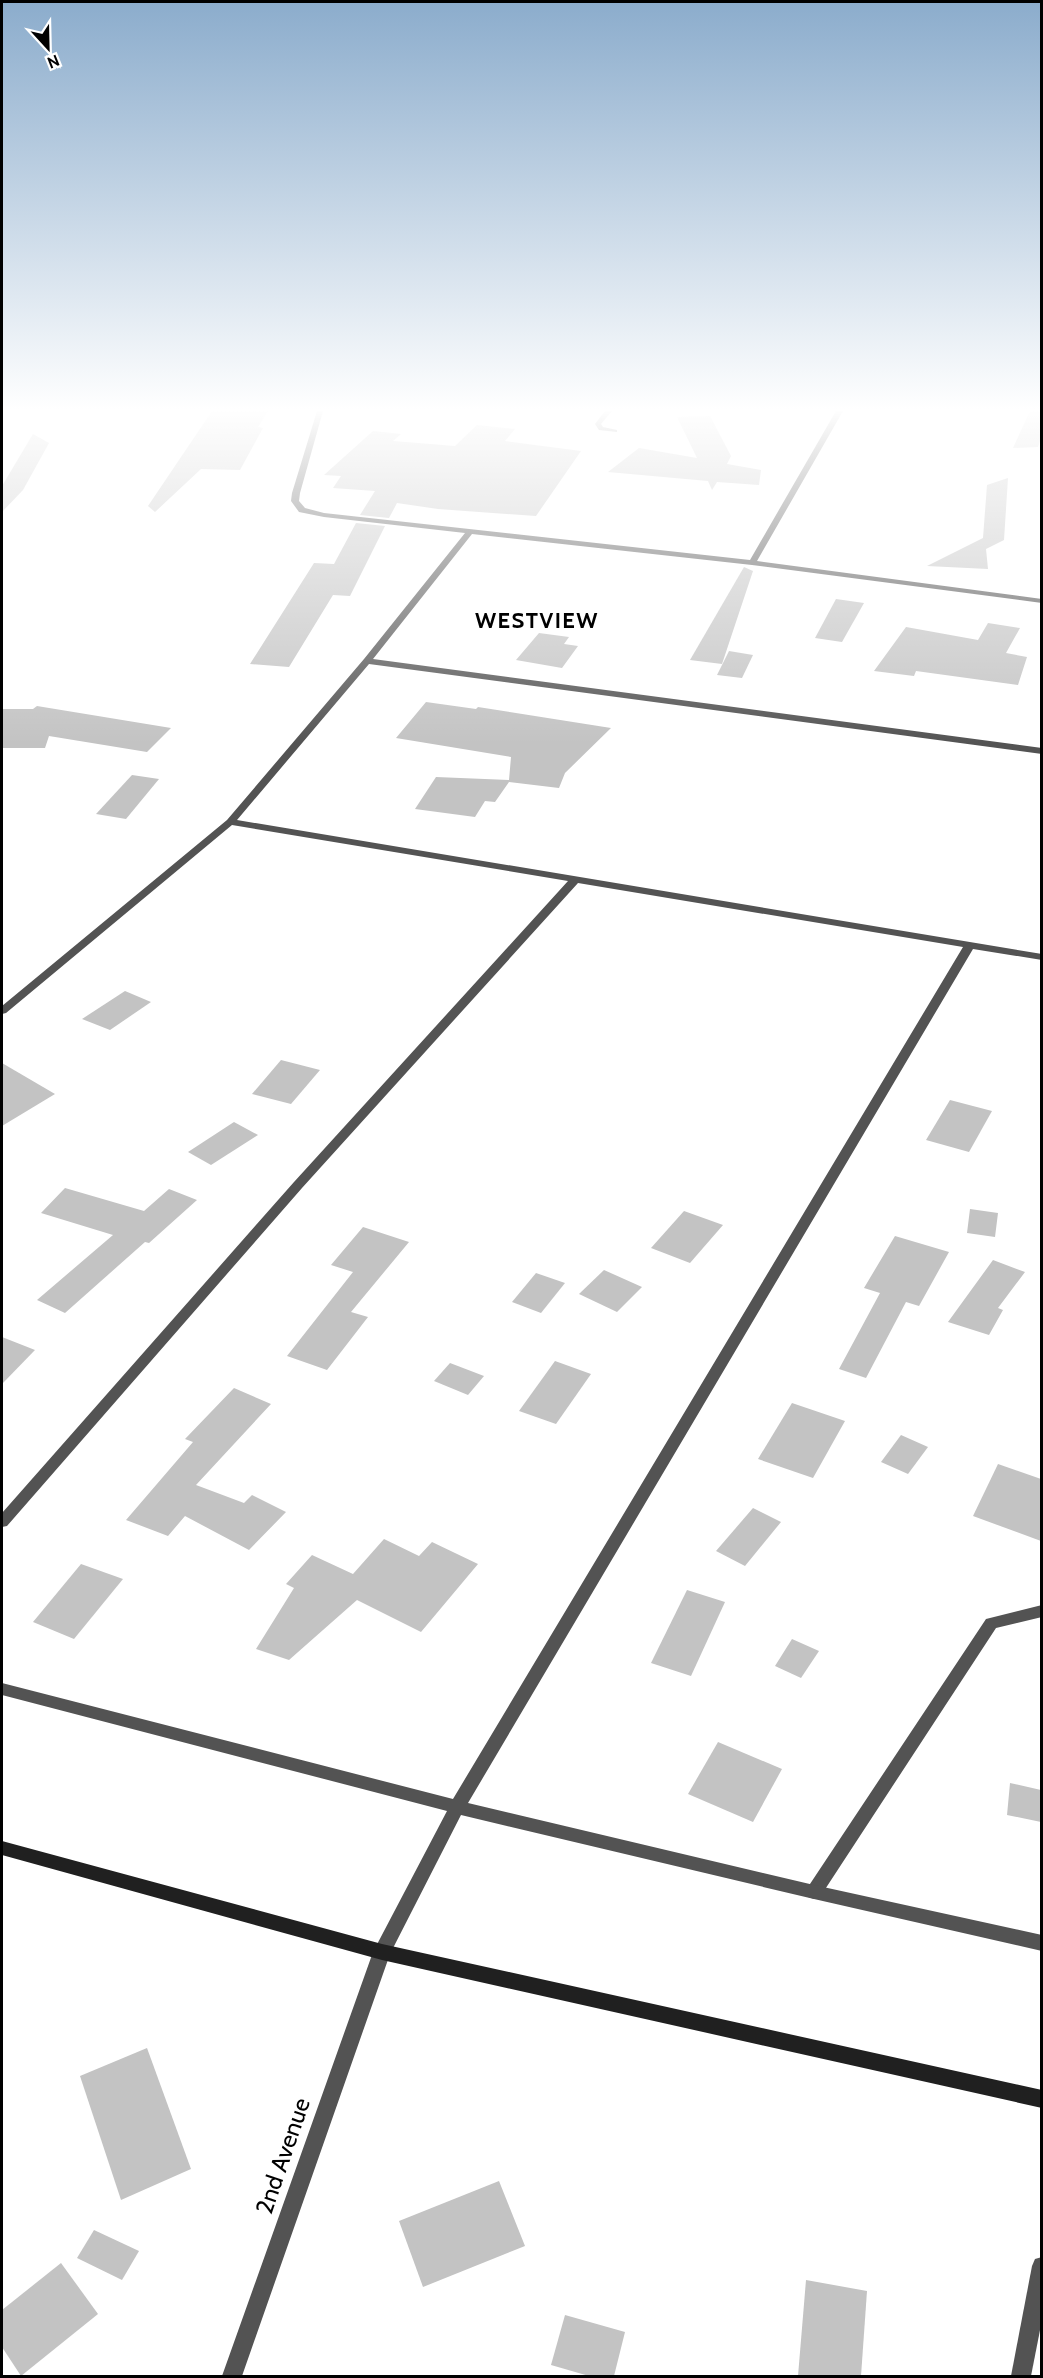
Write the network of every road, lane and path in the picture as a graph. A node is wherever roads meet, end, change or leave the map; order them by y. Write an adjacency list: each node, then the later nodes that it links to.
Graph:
1 (392, 522): 3 (street)
2 (776, 522): 4 (street)
3 (471, 530): 4 (street); 6 (street)
4 (752, 564): 5 (street)
5 (1041, 601)
6 (367, 661): 7 (street); 8 (street)
7 (1041, 751)
8 (230, 822): 9 (street); 12 (street)
9 (574, 881): 10 (street); 13 (street)
10 (969, 946): 11 (street); 16 (street, 2nd Avenue)
11 (1041, 957)
12 (2, 1011)
13 (2, 1522)
14 (1041, 1611): 18 (street)
15 (2, 1689): 16 (street)
16 (457, 1807): 18 (street); 20 (street, 2nd Avenue)
17 (2, 1848): 20 (main road)
18 (814, 1892): 19 (street)
19 (1041, 1942)
20 (382, 1952): 21 (main road); 23 (street, 2nd Avenue)
21 (1041, 2099)
22 (1041, 2265): 24 (street)
23 (232, 2376)
24 (1022, 2376)

